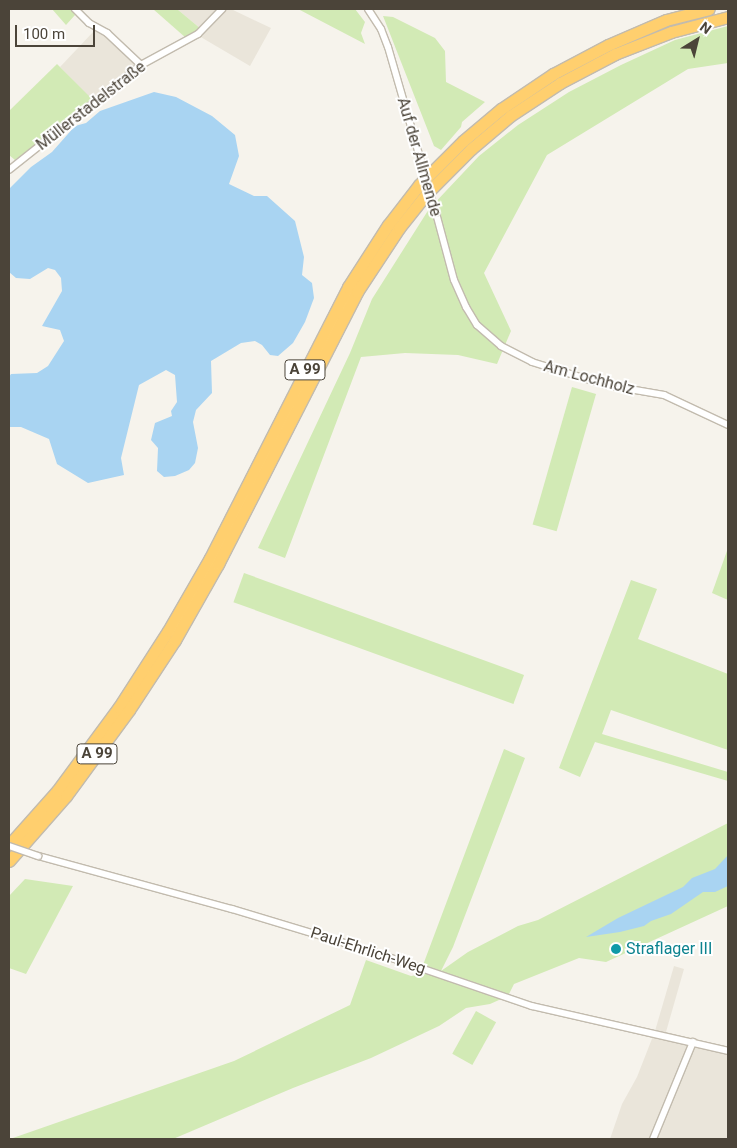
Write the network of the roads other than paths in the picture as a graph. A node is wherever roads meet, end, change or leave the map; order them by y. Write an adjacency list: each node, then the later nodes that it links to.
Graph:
1 (75, 9): 6 (street)
2 (222, 9): 6 (street, Müllerstadelstraße)
3 (368, 9): 8 (street, Auf der Allmende, bridge)
4 (709, 9): 10 (highway, A 99)
5 (728, 17): 11 (highway, A 99)
6 (141, 65): 7 (street, Müllerstadelstraße)
7 (9, 170)
8 (466, 307): 9 (street, Am Lochholz)
9 (728, 424)
10 (9, 845): 12 (street, Paul-Ehrlich-Weg, bridge)
11 (9, 861)
12 (693, 1042): 13 (street, Paul-Ehrlich-Weg); 14 (street)
13 (728, 1050)
14 (653, 1139)

